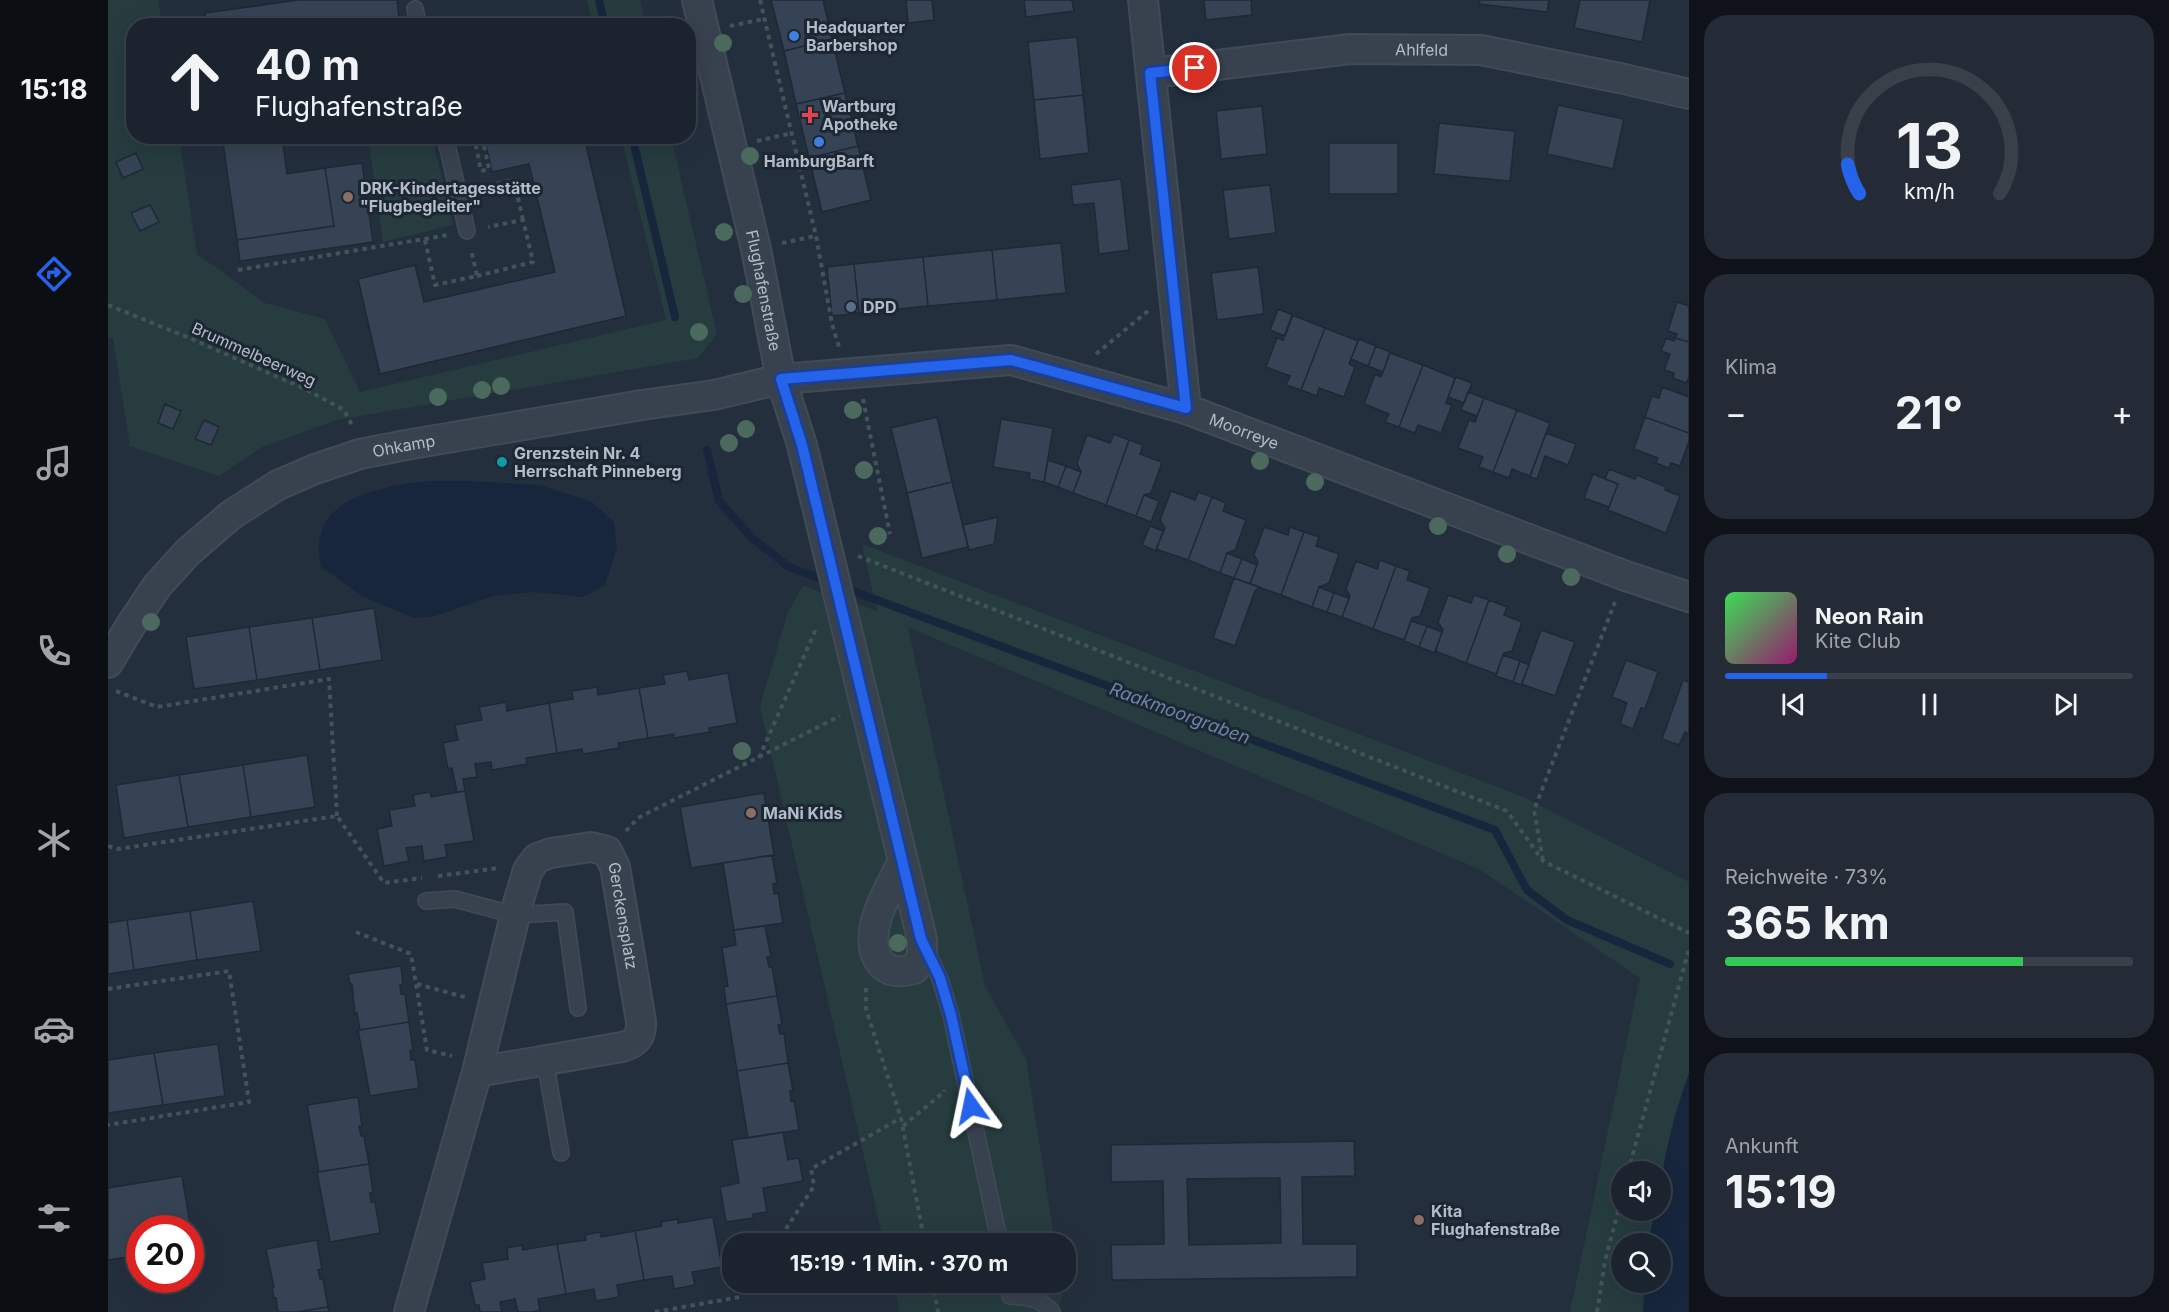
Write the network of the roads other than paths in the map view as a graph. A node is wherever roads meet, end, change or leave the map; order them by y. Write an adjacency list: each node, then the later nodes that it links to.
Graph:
1 (697, 0): 9 (street, Flughafenstraße)
2 (1143, 0): 5 (street)
3 (415, 9): 4 (lane)
4 (417, 18)
5 (1150, 73): 6 (street, Ahlfeld); 10 (street)
6 (1689, 94)
7 (447, 144): 8 (lane)
8 (467, 231)
9 (781, 379): 10 (street, Moorreye); 12 (street, Ohkamp); 13 (street, Flughafenstraße)
10 (1186, 408): 11 (street, Moorreye)
11 (1687, 592)
12 (108, 663)
13 (903, 861): 16 (street, Flughafenstraße); 16 (street, Flughafenstraße)
14 (426, 902): 15 (lane)
15 (517, 909): 17 (lane); 18 (street, Gerckensplatz); 19 (street, Gerckensplatz)
16 (921, 939): 21 (lane)
17 (578, 1008)
18 (545, 1060): 19 (street, Gerckensplatz); 20 (lane)
19 (478, 1067): 23 (street, Gerckensplatz)
20 (561, 1153)
21 (998, 1233)
22 (1010, 1293): 24 (lane)
23 (409, 1312)
24 (1052, 1312)

